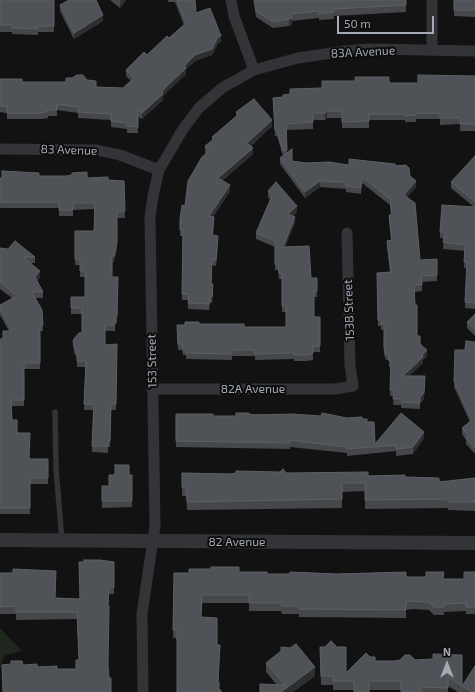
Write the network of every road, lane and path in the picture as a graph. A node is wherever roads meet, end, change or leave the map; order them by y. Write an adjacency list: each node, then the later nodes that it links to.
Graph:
1 (231, 0): 5 (street)
2 (432, 0): 3 (street)
3 (432, 50): 4 (street, 83A Avenue); 5 (street, 83A Avenue)
4 (475, 50)
5 (254, 70): 7 (street, 153 Street)
6 (0, 149): 7 (street, 83 Avenue)
7 (159, 170): 10 (street, 153 Street)
8 (347, 233): 9 (street, 153B Street)
9 (353, 386): 10 (street, 82A Avenue)
10 (152, 389): 14 (street, 153 Street)
11 (55, 412): 13 (lane)
12 (0, 540): 13 (street, 82 Avenue)
13 (62, 540): 14 (street, 82 Avenue)
14 (153, 541): 15 (street, 82 Avenue); 16 (street, 153 Street)
15 (475, 543)
16 (143, 692)

